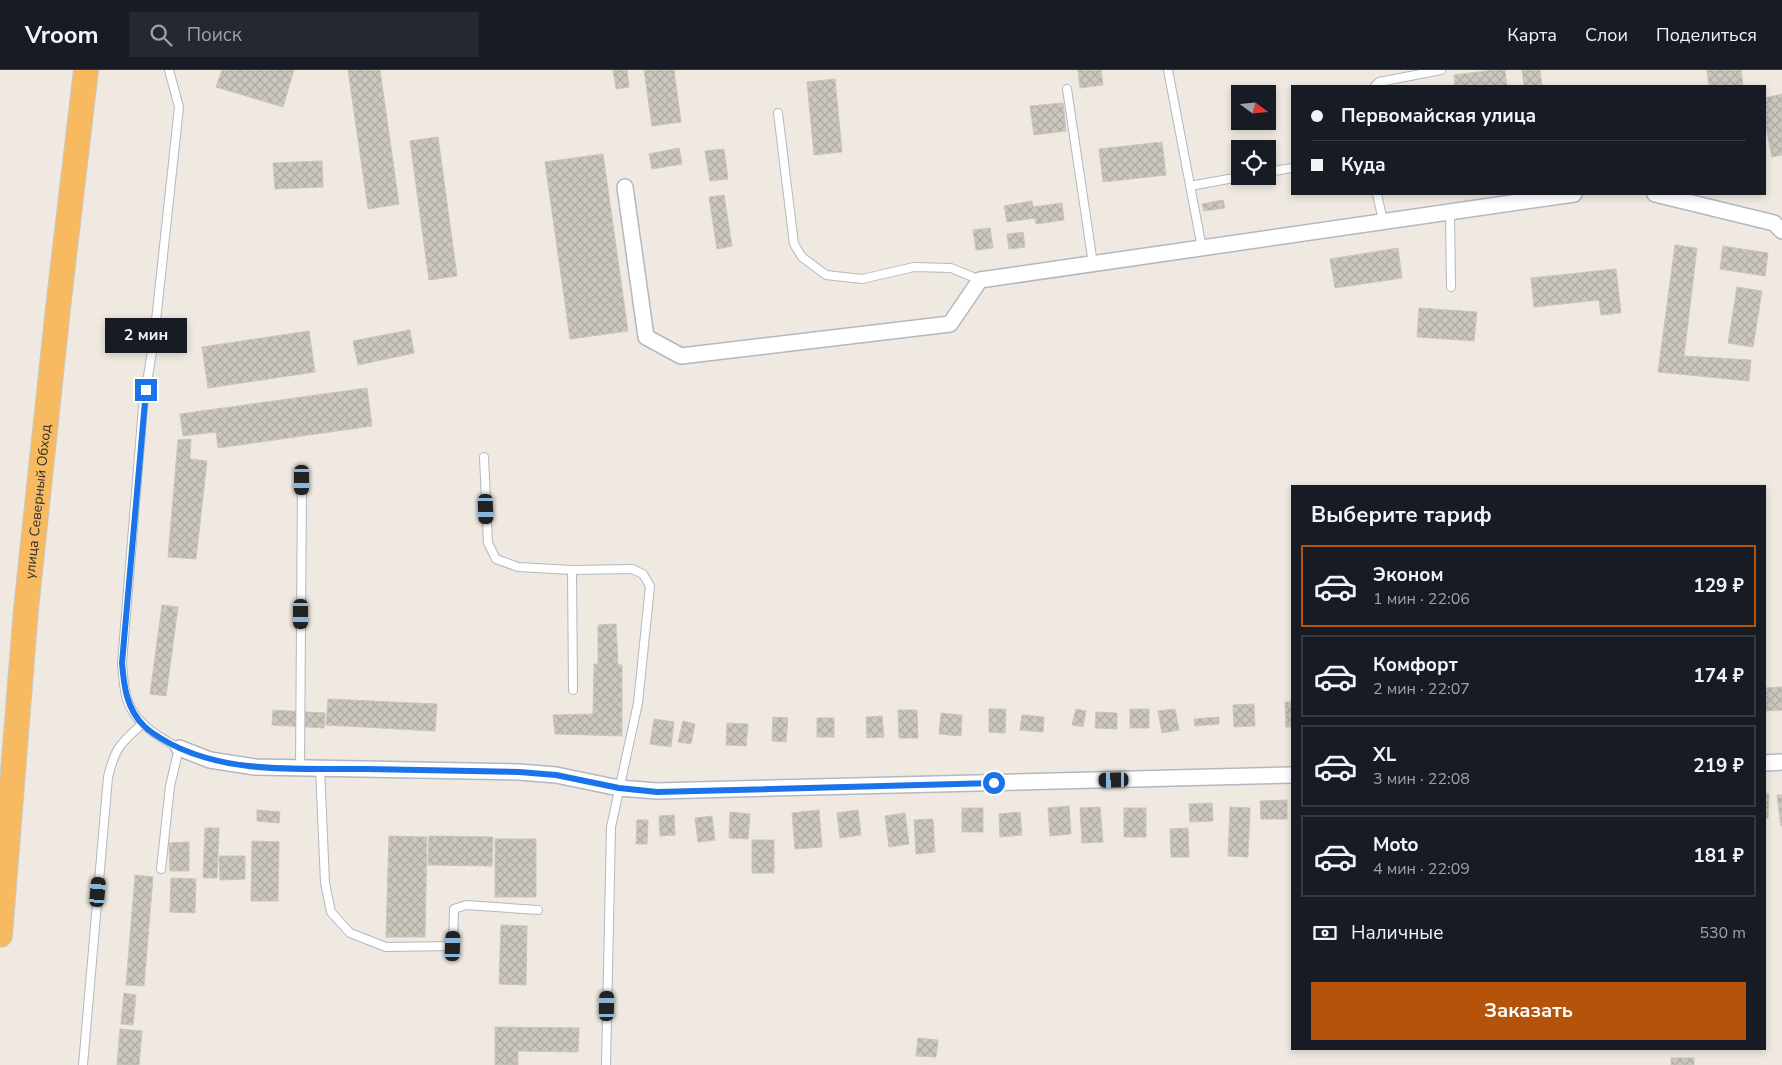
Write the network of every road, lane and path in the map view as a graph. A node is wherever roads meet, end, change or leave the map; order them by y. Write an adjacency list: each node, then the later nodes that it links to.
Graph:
1 (86, 70): 37 (highway, улица Северный Обход)
2 (170, 70): 27 (lane)
3 (1168, 70): 11 (lane)
4 (1441, 70): 5 (lane)
5 (1376, 85)
6 (1067, 90): 20 (lane)
7 (778, 113): 21 (lane)
8 (1291, 168): 9 (lane)
9 (1276, 171)
10 (1231, 179): 11 (lane)
11 (1190, 186): 19 (lane)
12 (626, 187): 21 (street)
13 (1377, 195): 17 (lane)
14 (1567, 195): 16 (street)
15 (1659, 195): 18 (street)
16 (1450, 212): 17 (street); 22 (lane)
17 (1384, 222): 19 (street)
18 (1782, 231)
19 (1202, 248): 20 (street)
20 (1093, 264): 21 (street)
21 (980, 280)
22 (1451, 287)
23 (484, 457): 25 (lane)
24 (302, 480): 31 (lane)
25 (572, 570): 26 (lane); 34 (lane)
26 (573, 690)
27 (142, 724): 28 (lane); 38 (lane)
28 (179, 748): 31 (street); 35 (lane)
29 (1782, 762): 30 (street)
30 (1766, 763)
31 (300, 768): 32 (street)
32 (320, 768): 34 (street); 36 (lane)
33 (1291, 775): 34 (street)
34 (619, 788): 39 (lane)
35 (161, 869)
36 (538, 910)
37 (0, 935)
38 (83, 1065)
39 (606, 1065)

